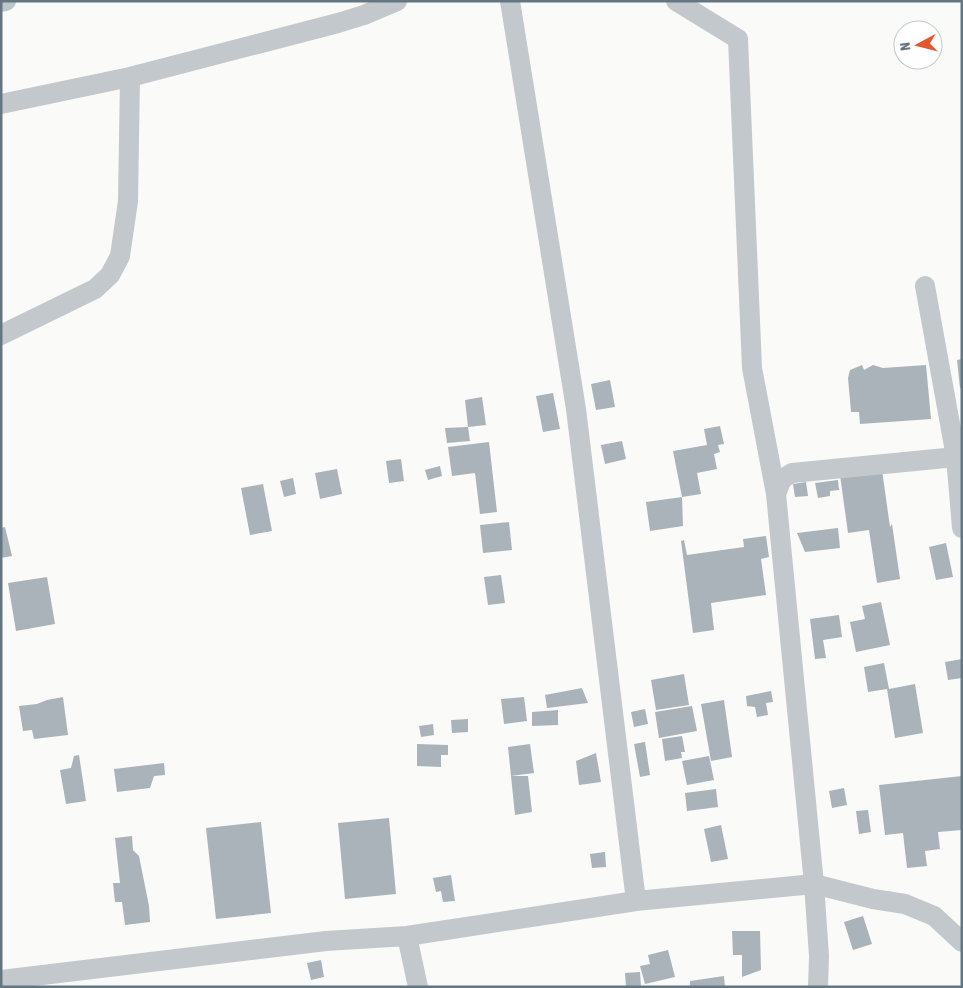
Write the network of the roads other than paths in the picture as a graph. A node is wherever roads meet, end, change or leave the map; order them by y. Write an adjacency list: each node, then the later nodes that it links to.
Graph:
1 (398, 1): 4 (street)
2 (510, 1): 12 (street)
3 (676, 1): 9 (street)
4 (130, 77): 5 (street); 7 (street)
5 (1, 104)
6 (925, 286): 8 (street)
7 (1, 335)
8 (956, 457): 9 (street); 10 (street)
9 (776, 494): 11 (street)
10 (962, 528)
11 (814, 884): 12 (street); 14 (street); 17 (street)
12 (636, 902): 13 (street)
13 (408, 936): 15 (street); 16 (street)
14 (962, 942)
15 (1, 980)
16 (418, 987)
17 (818, 987)

